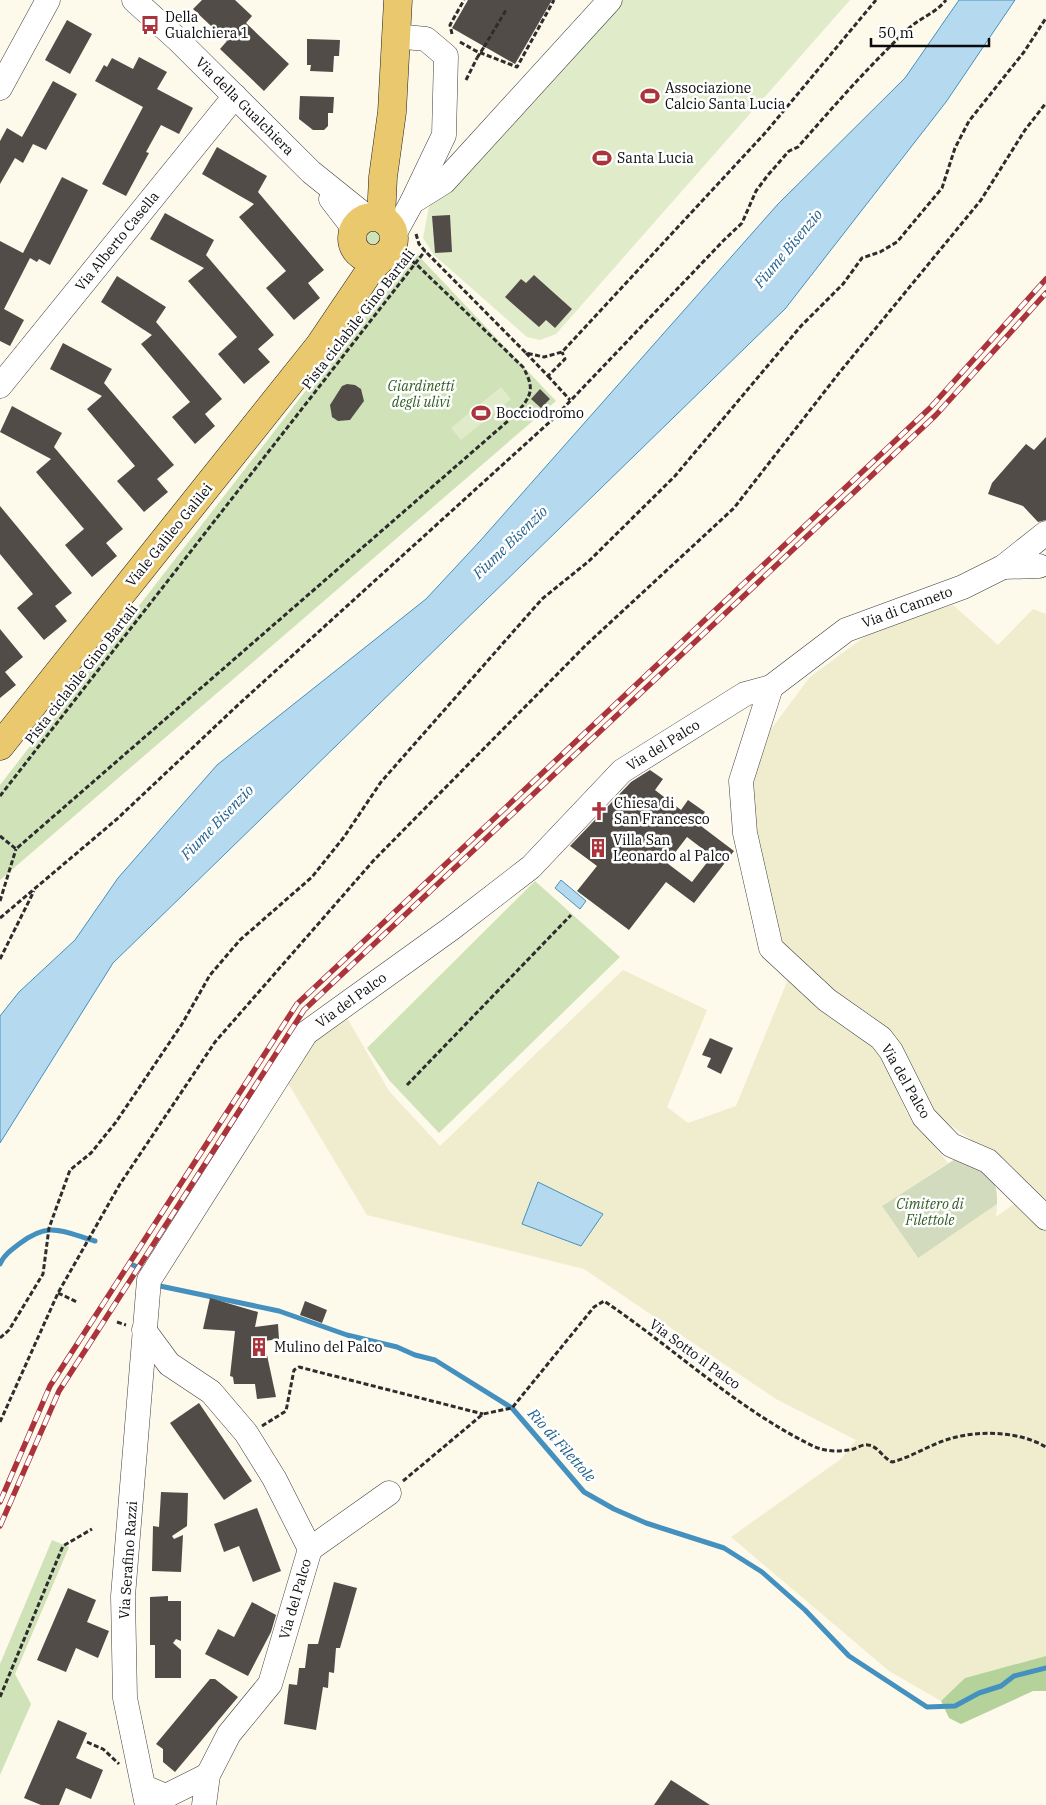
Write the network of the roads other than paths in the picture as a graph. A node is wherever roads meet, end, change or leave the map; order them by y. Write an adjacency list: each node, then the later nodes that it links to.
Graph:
1 (48, 0): 7 (street)
2 (134, 0): 8 (street, Via della Gualchiera)
3 (398, 0): 6 (main road, Viale Galileo Galilei)
4 (610, 0): 5 (street)
5 (590, 10): 9 (street)
6 (395, 36): 9 (street); 10 (main road, Viale Galileo Galilei)
7 (0, 88)
8 (235, 96): 10 (street, Via della Gualchiera); 11 (street, Via Alberto Casella)
9 (412, 202): 10 (street)
10 (375, 233): 16 (main road, Viale Galileo Galilei)
11 (0, 386)
12 (1046, 533): 14 (street, Via di Canneto)
13 (1039, 566): 14 (street)
14 (1003, 567): 15 (street, Via di Canneto)
15 (772, 688): 17 (street, Via del Palco); 18 (street, Via del Palco)
16 (0, 746)
17 (1046, 1218)
18 (144, 1330): 19 (street, Via Serafino Razzi); 20 (street, Via del Palco)
19 (144, 1363): 20 (street); 24 (street, Via Serafino Razzi)
20 (169, 1364): 22 (street, Via del Palco)
21 (389, 1493): 22 (street)
22 (310, 1549): 23 (street, Via del Palco)
23 (208, 1775): 24 (street, Via Serafino Razzi); 25 (street, Via del Palco)
24 (146, 1796)
25 (204, 1805)

